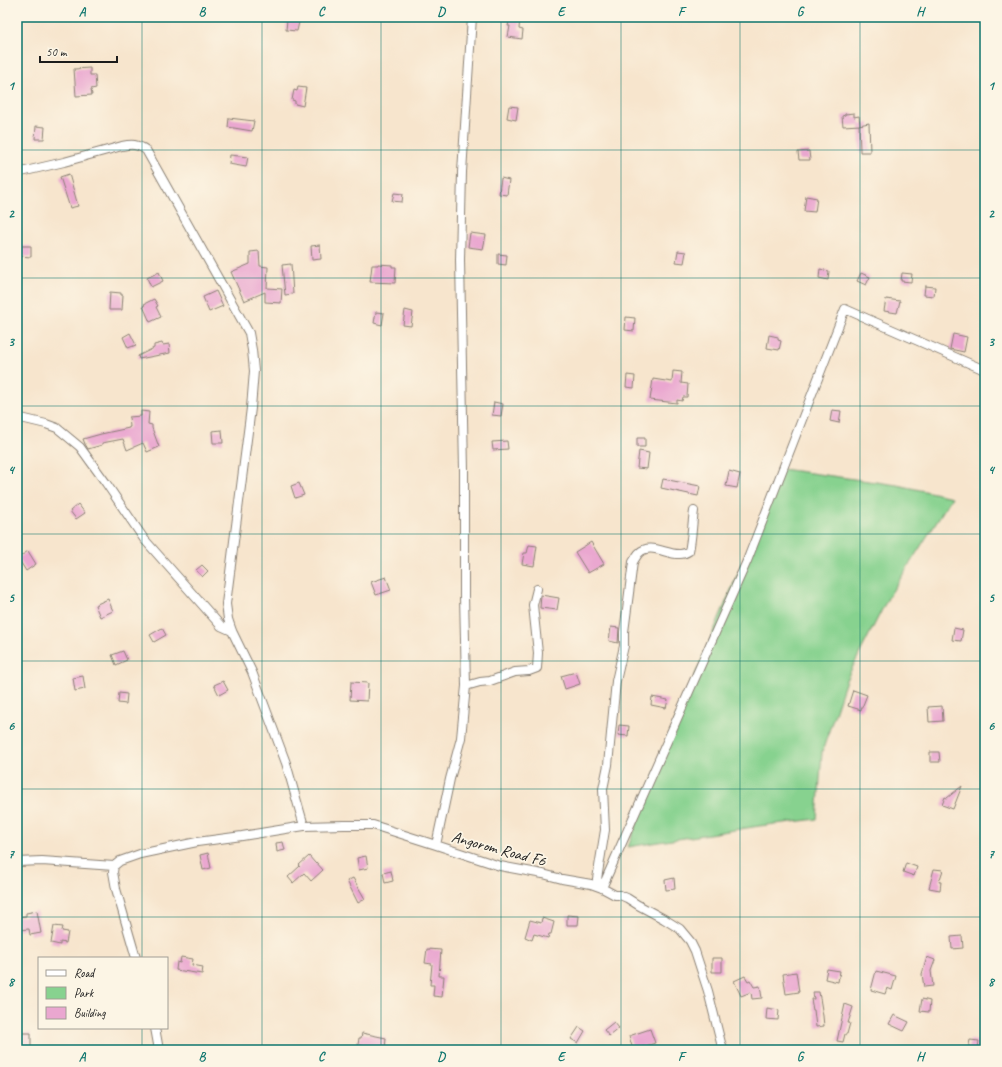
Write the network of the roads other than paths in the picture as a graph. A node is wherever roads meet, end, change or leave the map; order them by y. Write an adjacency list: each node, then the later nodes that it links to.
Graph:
1 (472, 17): 8 (street, Angorom Road F6)
2 (17, 173): 7 (street)
3 (985, 371): 13 (street)
4 (17, 417): 7 (street)
5 (694, 511): 13 (street)
6 (537, 589): 8 (street)
7 (232, 631): 9 (street)
8 (466, 686): 10 (street, Angorom Road F6)
9 (304, 826): 10 (street); 12 (street)
10 (436, 845): 13 (street, Angorom Road F6)
11 (17, 862): 12 (street)
12 (114, 866): 14 (street)
13 (602, 888): 17 (street, Angorom Road F6)
14 (136, 957)
15 (154, 1029): 16 (street)
16 (159, 1050)
17 (724, 1050)

